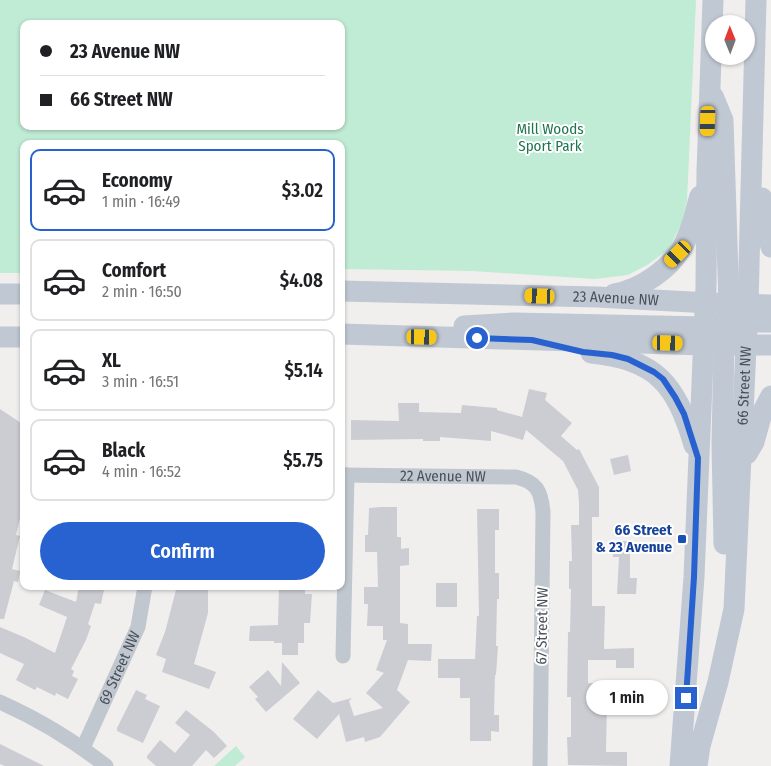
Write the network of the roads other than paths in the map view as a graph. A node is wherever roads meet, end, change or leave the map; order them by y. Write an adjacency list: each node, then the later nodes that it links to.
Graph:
1 (713, 0): 3 (main road, 66 Street NW)
2 (756, 0): 4 (main road, 66 Street NW)
3 (710, 86): 5 (main road, 66 Street NW); 14 (main road)
4 (753, 141): 6 (main road); 14 (main road, 66 Street NW)
5 (707, 172): 10 (main road); 11 (main road, 66 Street NW)
6 (771, 247)
7 (345, 291): 10 (main road, 23 Avenue NW)
8 (0, 294): 9 (main road)
9 (20, 294)
10 (597, 297): 11 (main road, 23 Avenue NW)
11 (705, 303): 14 (main road, 66 Street NW)
12 (771, 304): 14 (main road)
13 (771, 322): 14 (main road)
14 (728, 327): 18 (main road); 19 (main road); 20 (main road); 22 (main road, 66 Street NW); 23 (main road, 66 Street NW); 26 (main road)
15 (345, 334): 18 (main road)
16 (0, 337): 17 (main road)
17 (20, 337)
18 (422, 337): 19 (main road)
19 (532, 340): 22 (main road)
20 (771, 345)
21 (771, 396): 23 (main road)
22 (698, 458): 34 (main road, 66 Street NW)
23 (741, 465): 26 (main road, 66 Street NW)
24 (345, 475): 25 (street, 22 Avenue NW)
25 (536, 487): 33 (street, 67 Street NW)
26 (736, 574): 35 (main road, 66 Street NW)
27 (144, 590): 31 (street, 69 Street NW)
28 (343, 590): 29 (street, 22 Avenue NW)
29 (343, 656)
30 (0, 702): 31 (street)
31 (83, 748): 32 (street)
32 (106, 766)
33 (540, 766)
34 (680, 766)
35 (697, 766)

